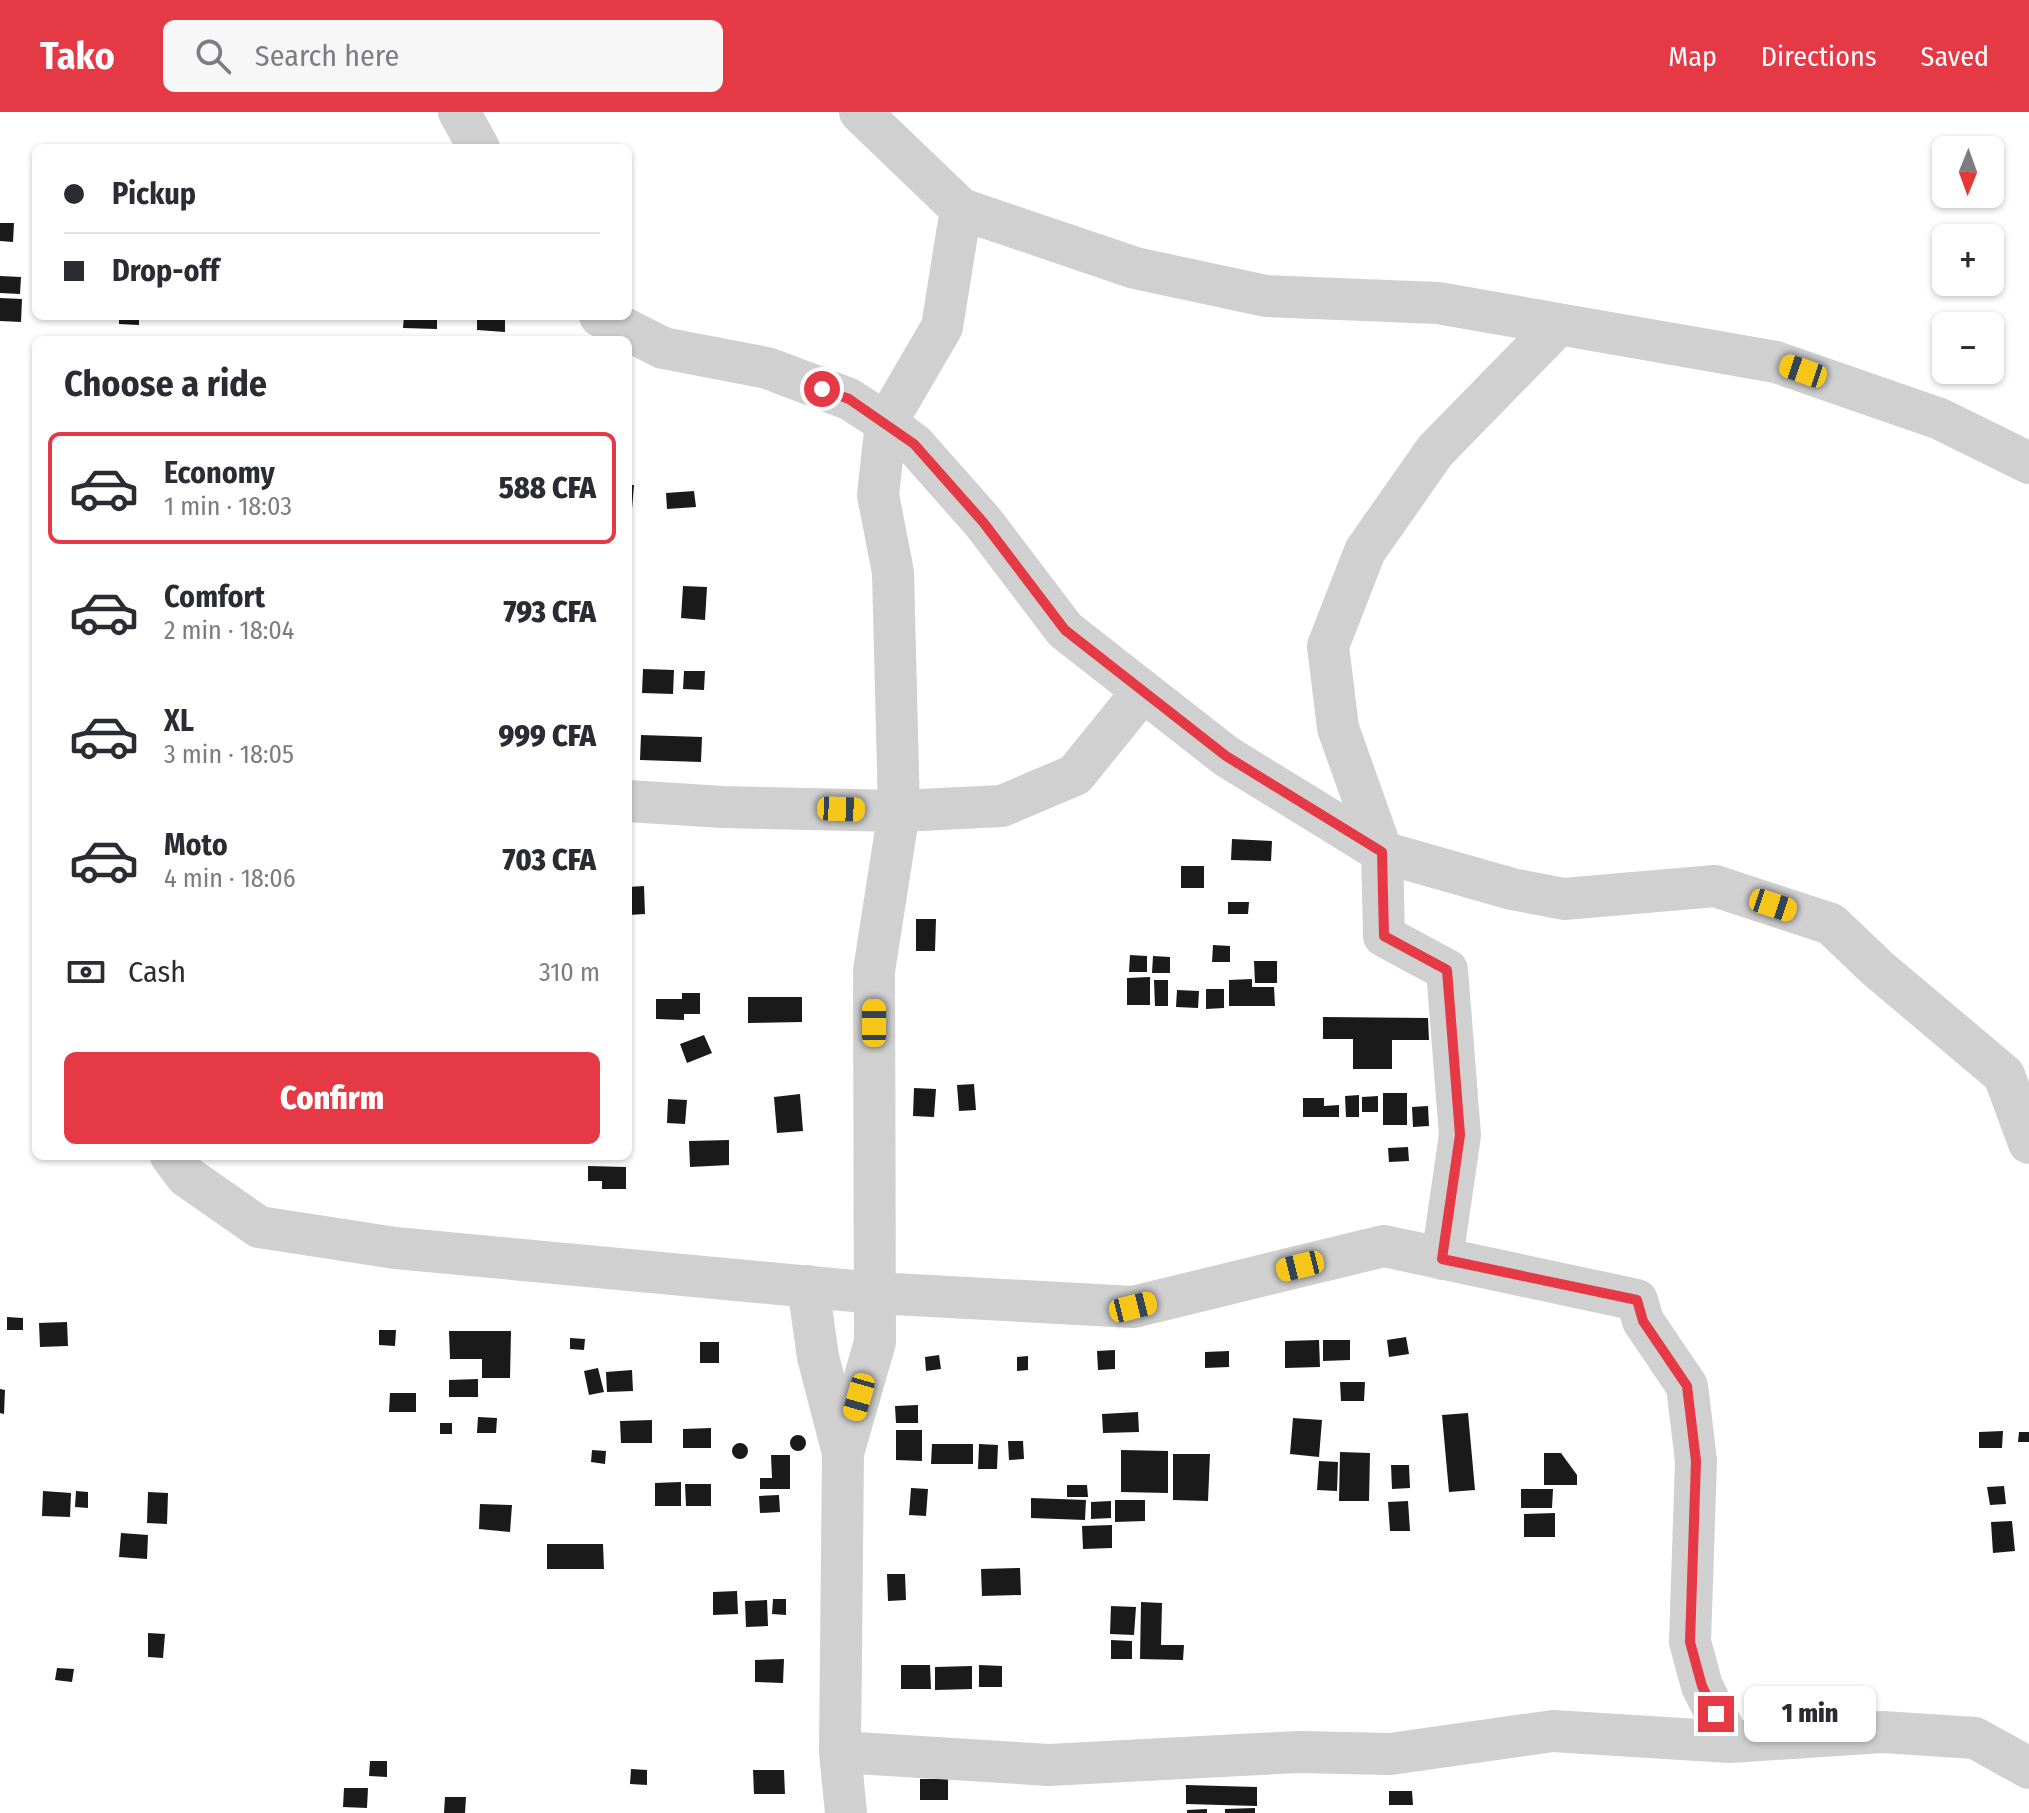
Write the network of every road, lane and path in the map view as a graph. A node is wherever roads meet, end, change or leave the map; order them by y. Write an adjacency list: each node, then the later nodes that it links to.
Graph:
1 (459, 112): 3 (street)
2 (860, 112): 4 (street)
3 (477, 144)
4 (961, 209): 6 (street); 7 (street)
5 (608, 320): 7 (street)
6 (1559, 324): 8 (street); 12 (street)
7 (886, 423): 9 (street); 11 (street)
8 (2029, 463)
9 (1143, 691): 11 (street); 12 (street)
10 (632, 801): 11 (street)
11 (899, 811): 17 (street)
12 (1382, 852): 13 (street); 15 (street)
13 (2029, 1143)
14 (174, 1160): 16 (street)
15 (1442, 1259): 17 (street); 19 (street)
16 (808, 1286): 17 (street); 18 (street)
17 (875, 1293): 18 (street)
18 (843, 1453): 20 (street)
19 (1730, 1742): 20 (street); 21 (street)
20 (840, 1752): 22 (street)
21 (2029, 1768)
22 (846, 1813)

